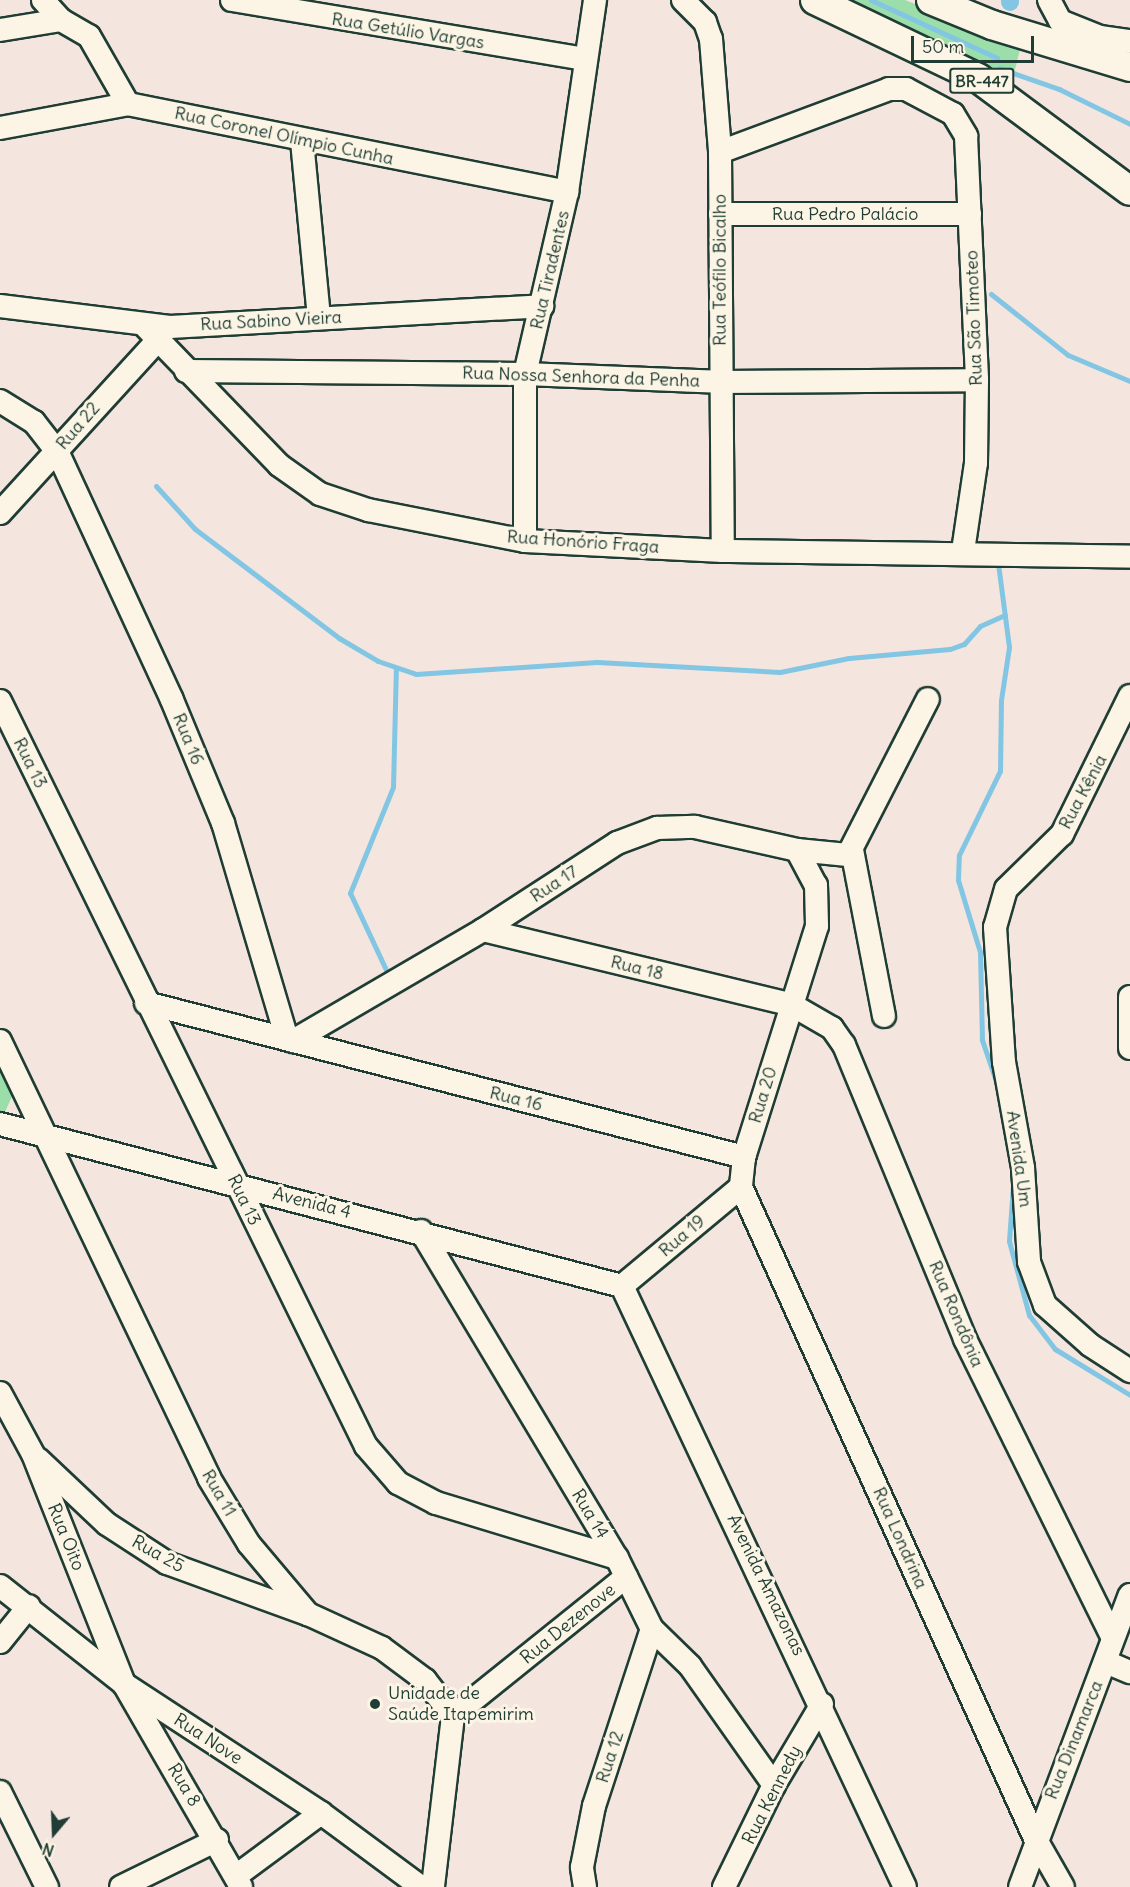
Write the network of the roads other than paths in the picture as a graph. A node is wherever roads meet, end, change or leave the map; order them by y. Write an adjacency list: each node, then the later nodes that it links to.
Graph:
1 (43, 0): 8 (street)
2 (232, 0): 11 (street, Rua Getúlio Vargas)
3 (595, 0): 11 (street, Rua Tiradentes)
4 (683, 0): 16 (street, Rua Teófilo Bicalho)
5 (815, 0): 17 (main road, BR-447)
6 (931, 0): 12 (main road)
7 (1049, 0): 10 (street)
8 (61, 20): 9 (street); 13 (street)
9 (0, 30)
10 (1130, 41)
11 (584, 59): 18 (street, Rua Tiradentes)
12 (1130, 67)
13 (128, 104): 14 (street, Rua Coronel Olímpio Cunha); 15 (street, Rua Coronel Olímpio Cunha)
14 (0, 128)
15 (302, 141): 18 (street, Rua Coronel Olímpio Cunha); 23 (street)
16 (720, 152): 19 (street, Rua Teófilo Bicalho); 20 (street, Rua São Timoteo)
17 (1130, 191)
18 (567, 192): 22 (street, Rua Tiradentes)
19 (720, 214): 20 (street, Rua Pedro Palácio); 28 (street, Rua Teófilo Bicalho)
20 (970, 214): 27 (street, Rua São Timoteo)
21 (0, 306): 24 (street, Rua Sabino Vieira)
22 (542, 306): 23 (street, Rua Sabino Vieira); 26 (street, Rua Tiradentes)
23 (319, 318): 24 (street, Rua Sabino Vieira)
24 (151, 334): 25 (street, Rua Honório Fraga); 30 (street, Rua 22)
25 (186, 372): 26 (street, Rua Nossa Senhora da Penha); 32 (street, Rua Honório Fraga)
26 (525, 374): 28 (street, Rua Nossa Senhora da Penha); 32 (street, Rua Tiradentes)
27 (977, 380): 28 (street, Rua Nossa Senhora da Penha); 34 (street, Rua São Timoteo)
28 (720, 381): 33 (street, Rua Teófilo Bicalho)
29 (0, 401): 30 (street, Rua 16)
30 (57, 451): 31 (street, Rua 22); 47 (street, Rua 16)
31 (0, 513)
32 (525, 541): 33 (street, Rua Honório Fraga)
33 (723, 551): 34 (street, Rua Honório Fraga)
34 (974, 552): 35 (street, Rua Honório Fraga)
35 (1130, 557)
36 (1130, 696): 41 (street, Rua Kênia)
37 (928, 699): 40 (street)
38 (0, 700): 44 (street, Rua 13)
39 (797, 849): 40 (street, Rua 17); 42 (street, Rua 17); 45 (street, Rua 20)
40 (846, 853): 46 (street)
41 (999, 904): 57 (street, Avenida Um)
42 (483, 930): 45 (street, Rua 18); 47 (street, Rua 17)
43 (1130, 997): 49 (street)
44 (146, 1003): 47 (street, Rua 16); 53 (street, Rua 13)
45 (792, 1005): 52 (street, Rua 20); 66 (street, Rua Rondônia)
46 (884, 1016)
47 (290, 1040): 52 (street, Rua 16)
48 (0, 1041): 51 (street, Rua 11)
49 (1130, 1048)
50 (0, 1124): 51 (street, Avenida 4)
51 (44, 1136): 53 (street, Avenida 4); 64 (street, Rua 11)
52 (744, 1158): 54 (street, Rua 20)
53 (236, 1184): 55 (street, Avenida 4); 60 (street, Rua 13)
54 (741, 1187): 56 (street, Rua 19); 76 (street, Rua Londrina)
55 (421, 1231): 56 (street, Avenida 4); 60 (street, Rua 14)
56 (622, 1286): 71 (street, Avenida Amazonas)
57 (1130, 1371)
58 (0, 1393): 59 (street, Rua Oito)
59 (33, 1454): 64 (street, Rua 25); 70 (street, Rua Oito)
60 (622, 1568): 65 (street, Rua 14); 72 (street, Rua Dezenove)
61 (0, 1586): 63 (street, Rua Nove)
62 (1130, 1595): 66 (street, Rua Dinamarca)
63 (29, 1606): 67 (street); 70 (street, Rua Nove)
64 (308, 1614): 72 (street, Rua 11)
65 (652, 1629): 73 (street, Rua 14); 84 (street, Rua 12)
66 (1112, 1637): 68 (street, Rua Dinamarca)
67 (0, 1642)
68 (1106, 1662): 69 (street); 76 (street, Rua Dinamarca)
69 (1130, 1672)
70 (124, 1684): 75 (street, Rua Nove); 77 (street, Rua 8)
71 (822, 1704): 73 (street, Rua Kennedy); 85 (street, Avenida Amazonas)
72 (453, 1716): 83 (street)
73 (774, 1785): 79 (street, Rua Kennedy)
74 (0, 1792): 80 (street)
75 (321, 1813): 78 (street); 82 (street, Rua Nove)
76 (1035, 1838): 86 (street, Rua Dinamarca); 87 (street, Rua Londrina)
77 (217, 1840): 78 (street, Rua 8); 81 (street)
78 (238, 1881)
79 (730, 1884)
80 (47, 1887)
81 (122, 1887)
82 (421, 1887)
83 (433, 1887)
84 (585, 1887)
85 (905, 1887)
86 (1020, 1887)
87 (1063, 1887)

